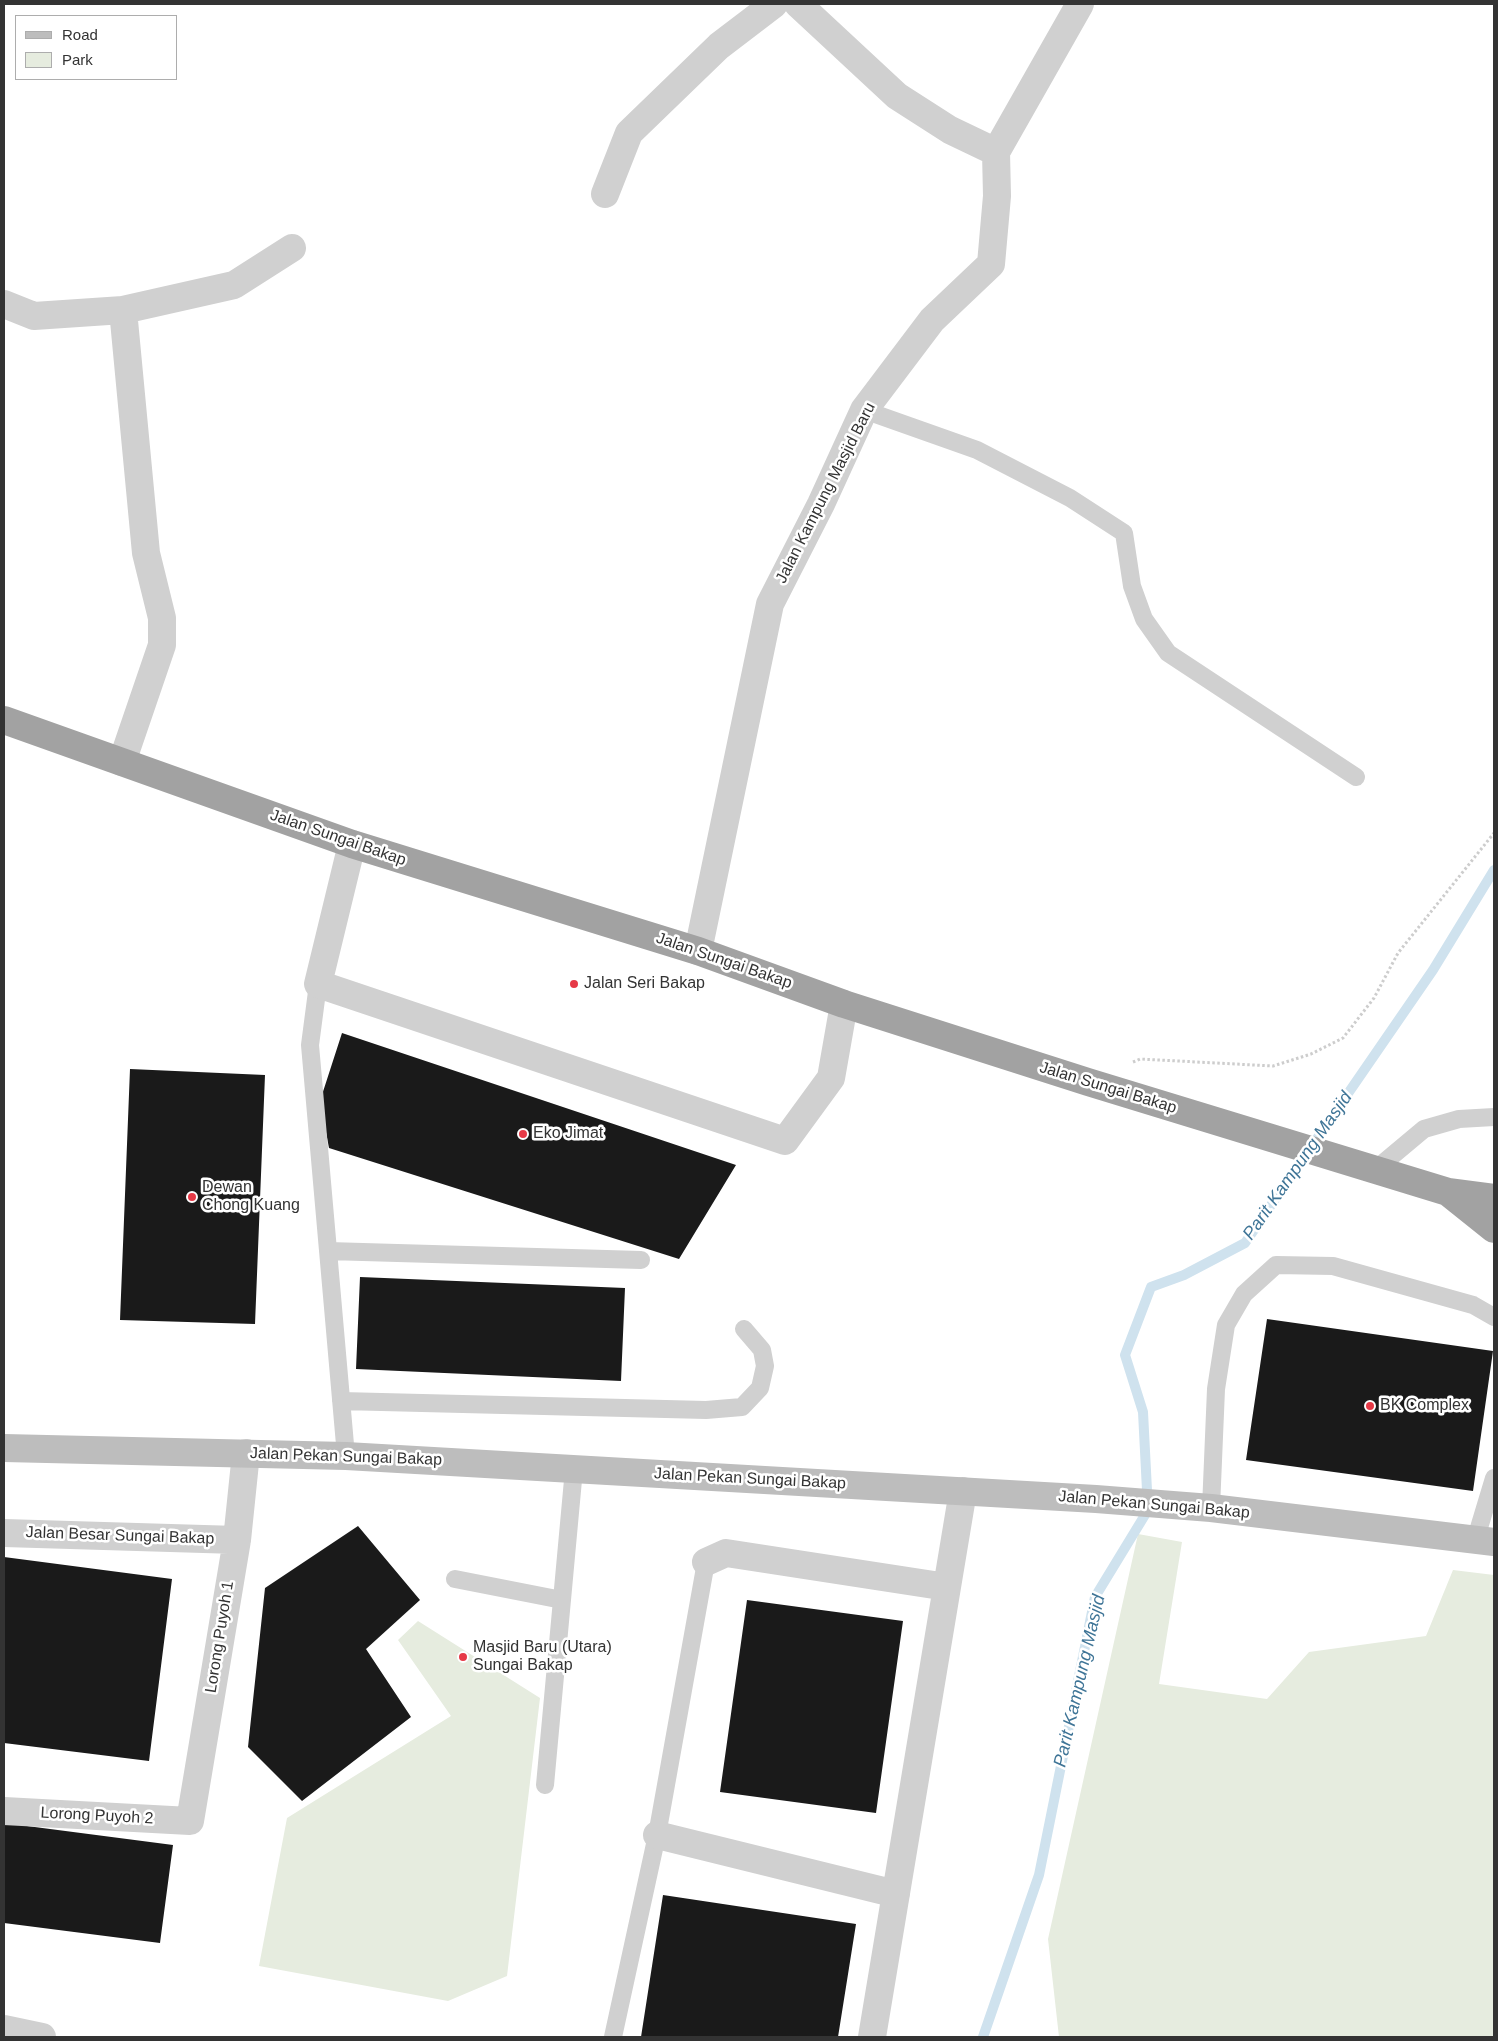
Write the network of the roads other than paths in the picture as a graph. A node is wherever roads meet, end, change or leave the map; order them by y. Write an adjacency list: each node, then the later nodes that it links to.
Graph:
1 (774, 4): 5 (street)
2 (798, 4): 4 (street)
3 (1080, 4): 4 (street)
4 (996, 152): 9 (street, Jalan Kampung Masjid Baru)
5 (605, 194)
6 (292, 248): 8 (street)
7 (4, 304): 8 (street)
8 (123, 310): 11 (street)
9 (864, 410): 12 (lane); 14 (street, Jalan Kampung Masjid Baru)
10 (4, 720): 11 (highway, Jalan Sungai Bakap)
11 (122, 762): 13 (highway, Jalan Sungai Bakap)
12 (1356, 777)
13 (352, 844): 14 (highway, Jalan Sungai Bakap); 15 (street)
14 (698, 950): 16 (highway, Jalan Sungai Bakap)
15 (318, 984): 16 (street); 22 (lane)
16 (844, 1004): 18 (highway, Jalan Sungai Bakap)
17 (1494, 1117): 18 (lane)
18 (1375, 1170): 19 (highway, Jalan Sungai Bakap)
19 (1448, 1192): 20 (highway, Jalan Sungai Bakap); 21 (highway, Jalan Sungai Bakap)
20 (1494, 1198)
21 (1494, 1229)
22 (328, 1250): 23 (lane); 26 (lane)
23 (641, 1260)
24 (1494, 1317): 33 (lane)
25 (744, 1330): 26 (lane)
26 (341, 1401): 29 (lane)
27 (4, 1448): 28 (main road, Jalan Pekan Sungai Bakap)
28 (246, 1453): 29 (main road, Jalan Pekan Sungai Bakap); 35 (street, Lorong Puyoh 1)
29 (346, 1456): 30 (main road, Jalan Pekan Sungai Bakap)
30 (574, 1469): 32 (main road, Jalan Pekan Sungai Bakap); 40 (lane)
31 (1494, 1478): 36 (lane)
32 (963, 1491): 33 (main road, Jalan Pekan Sungai Bakap); 39 (street)
33 (1211, 1508): 36 (main road, Jalan Pekan Sungai Bakap)
34 (4, 1533): 35 (street, Jalan Besar Sungai Bakap)
35 (236, 1540): 43 (street, Lorong Puyoh 1)
36 (1484, 1541)
37 (706, 1562): 39 (street); 44 (lane)
38 (455, 1579): 40 (lane)
39 (947, 1587): 45 (street)
40 (562, 1600): 41 (lane)
41 (545, 1785)
42 (4, 1811): 43 (street, Lorong Puyoh 2)
43 (190, 1821)
44 (657, 1835): 45 (street); 48 (lane)
45 (896, 1894): 49 (street)
46 (4, 2030): 47 (street)
47 (42, 2037)
48 (613, 2037)
49 (872, 2037)

